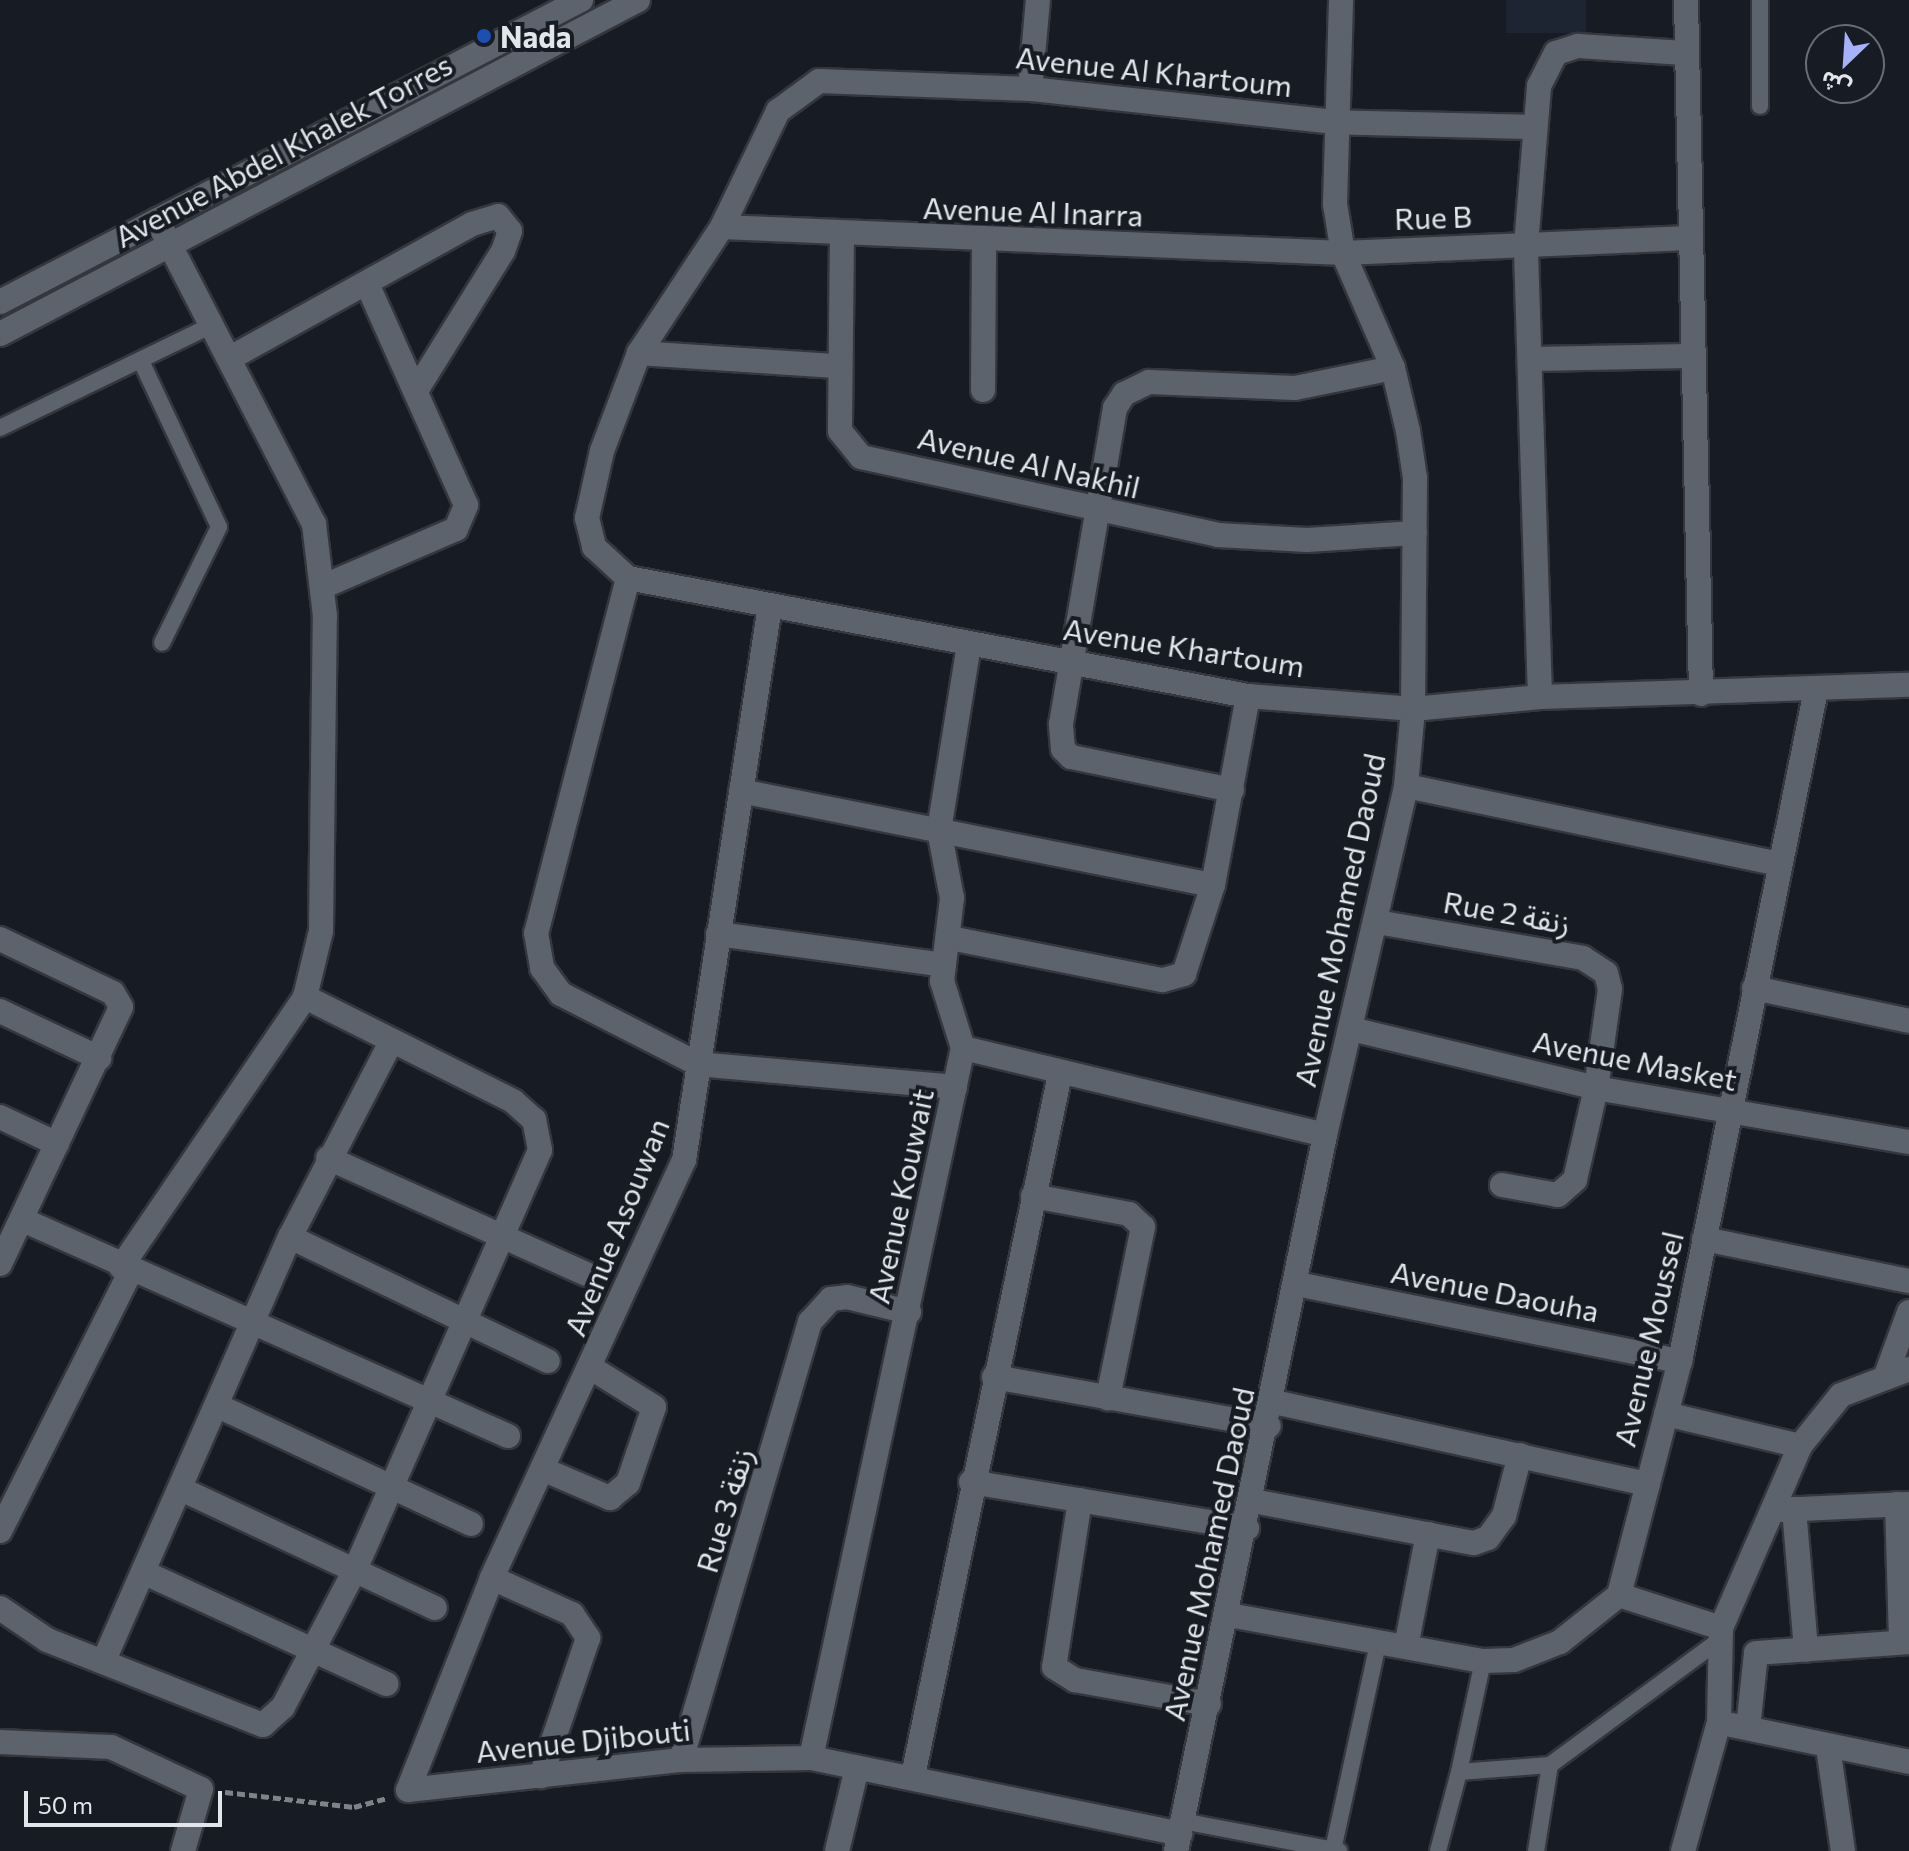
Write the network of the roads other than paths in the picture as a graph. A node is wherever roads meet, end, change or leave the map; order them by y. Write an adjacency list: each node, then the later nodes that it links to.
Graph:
1 (581, 0): 12 (street, Avenue Abdel Khalek Torres)
2 (638, 0): 17 (street, Avenue Abdel Khalek Torres)
3 (1038, 0): 8 (street)
4 (1341, 0): 10 (street, Avenue Mohamed Daoud)
5 (1686, 0): 7 (street)
6 (1760, 0): 9 (lane)
7 (1684, 53): 11 (street); 15 (street)
8 (1030, 89): 10 (street, Avenue Al Khartoum); 13 (street, Avenue Al Khartoum)
9 (1760, 106)
10 (1335, 122): 11 (street, Avenue Al Khartoum); 19 (street, Avenue Mohamed Daoud)
11 (1533, 127): 18 (street)
12 (157, 220): 17 (street); 21 (street, Avenue Abdel Khalek Torres)
13 (722, 227): 14 (street, Avenue Al Inarra); 24 (street)
14 (842, 234): 16 (street, Avenue Al Inarra); 29 (street, Avenue Al Nakhil)
15 (1689, 238): 18 (street, Rue B); 25 (street)
16 (984, 242): 19 (street, Avenue Al Inarra); 32 (street)
17 (171, 244): 22 (street); 23 (street, Avenue Abdel Khalek Torres)
18 (1526, 245): 19 (street, Rue B); 27 (street)
19 (1343, 253): 30 (street, Avenue Mohamed Daoud)
20 (367, 284): 26 (street); 31 (street); 31 (street)
21 (0, 302)
22 (214, 324): 26 (street); 28 (lane)
23 (0, 334)
24 (639, 353): 29 (street); 36 (street)
25 (1691, 356): 27 (street); 44 (street)
26 (232, 357): 37 (street)
27 (1532, 359): 46 (street)
28 (141, 361): 33 (lane); 39 (lane)
29 (836, 366): 34 (street, Avenue Al Nakhil)
30 (1393, 368): 34 (street); 35 (street, Avenue Mohamed Daoud)
31 (417, 389): 37 (street)
32 (983, 390)
33 (0, 428)
34 (1098, 512): 35 (street, Avenue Al Nakhil); 41 (street)
35 (1415, 533): 47 (street, Avenue Mohamed Daoud)
36 (628, 578): 38 (street, Avenue Khartoum); 67 (street)
37 (322, 587): 60 (street)
38 (770, 606): 40 (street, Avenue Khartoum); 50 (street, Avenue Asouwan)
39 (162, 643)
40 (969, 645): 41 (street, Avenue Khartoum); 51 (street)
41 (1071, 660): 45 (street, Avenue Khartoum); 49 (street)
42 (1909, 685): 43 (street, Avenue Khartoum)
43 (1816, 690): 44 (street, Avenue Khartoum); 52 (street, Avenue Moussel)
44 (1701, 694): 46 (street, Avenue Khartoum)
45 (1248, 696): 47 (street, Avenue Khartoum); 49 (street)
46 (1540, 697): 47 (street, Avenue Khartoum)
47 (1413, 709): 48 (street, Avenue Mohamed Daoud)
48 (1406, 786): 52 (street); 54 (street, Avenue Mohamed Daoud)
49 (1232, 790): 53 (street)
50 (741, 791): 51 (street); 55 (street, Avenue Asouwan)
51 (939, 830): 53 (street); 56 (street)
52 (1776, 863): 59 (street, Avenue Moussel)
53 (1213, 885): 56 (street)
54 (1377, 922): 63 (street, Avenue Mohamed Daoud); 70 (street, Rue 2 زنقة)
55 (718, 934): 58 (street); 67 (street, Avenue Asouwan)
56 (950, 938): 58 (street)
57 (0, 939): 66 (street)
58 (944, 965): 65 (street)
59 (1754, 988): 62 (street); 71 (street, Avenue Moussel)
60 (305, 997): 64 (street); 84 (street)
61 (0, 1011): 66 (street)
62 (1909, 1021)
63 (1351, 1029): 70 (street, Avenue Masket); 73 (street, Avenue Mohamed Daoud)
64 (390, 1044): 76 (street); 80 (street)
65 (963, 1048): 68 (street); 69 (street, Avenue Kouwait)
66 (99, 1058): 75 (street)
67 (698, 1064): 69 (street); 94 (street, Avenue Asouwan)
68 (1060, 1074): 73 (street); 78 (street)
69 (955, 1087): 88 (street, Avenue Kouwait)
70 (1596, 1088): 71 (street, Avenue Masket); 77 (street)
71 (1727, 1112): 74 (street, Avenue Masket); 82 (street, Avenue Moussel)
72 (0, 1117): 75 (street)
73 (1325, 1135): 87 (street, Avenue Mohamed Daoud)
74 (1909, 1142)
75 (57, 1144): 79 (street)
76 (328, 1158): 80 (street); 81 (street)
77 (1502, 1185)
78 (1033, 1196): 96 (street); 97 (street)
79 (13, 1228): 83 (street); 84 (street)
80 (504, 1234): 85 (street); 90 (street)
81 (290, 1237): 90 (street); 91 (street)
82 (1704, 1239): 86 (street); 93 (street, Avenue Moussel)
83 (0, 1264)
84 (126, 1269): 91 (street); 117 (street)
85 (586, 1274)
86 (1909, 1281)
87 (1297, 1284): 93 (street, Avenue Daouha); 98 (street, Avenue Mohamed Daoud)
88 (909, 1312): 140 (street, Avenue Kouwait); 141 (street, Rue 3 زنقة)
89 (1909, 1312): 95 (street)
90 (466, 1321): 92 (street); 99 (street)
91 (257, 1324): 99 (street); 100 (street)
92 (548, 1361)
93 (1680, 1361): 101 (street, Avenue Moussel)
94 (593, 1369): 106 (street, Avenue Asouwan); 106 (street)
95 (1898, 1372): 104 (street)
96 (994, 1377): 97 (street); 107 (street)
97 (1108, 1398): 102 (street)
98 (1274, 1402): 102 (street, Avenue Mohamed Daoud); 105 (street)
99 (428, 1403): 103 (street); 109 (street)
100 (218, 1406): 109 (street); 110 (street)
101 (1666, 1414): 104 (street); 108 (street, Avenue Moussel)
102 (1269, 1426): 112 (street, Avenue Mohamed Daoud)
103 (508, 1436)
104 (1800, 1446): 114 (street)
105 (1520, 1455): 108 (street); 118 (street)
106 (547, 1471): 121 (street, Avenue Asouwan)
107 (971, 1482): 111 (street); 147 (street)
108 (1648, 1484): 122 (street, Avenue Moussel)
109 (391, 1487): 115 (street); 120 (street)
110 (183, 1490): 119 (street); 120 (street)
111 (1080, 1500): 116 (street); 135 (street)
112 (1253, 1501): 116 (street, Avenue Mohamed Daoud); 118 (street)
113 (1903, 1504): 114 (street); 127 (street)
114 (1785, 1510): 126 (street); 130 (street)
115 (471, 1524)
116 (1247, 1528): 125 (street, Avenue Mohamed Daoud)
117 (0, 1531)
118 (1428, 1534): 129 (street)
119 (143, 1572): 131 (street); 132 (street)
120 (354, 1572): 124 (street); 131 (street)
121 (492, 1578): 146 (street); 148 (street, Avenue Asouwan)
122 (1619, 1595): 126 (street); 133 (street)
123 (0, 1608): 132 (street)
124 (435, 1608)
125 (1229, 1615): 128 (street); 135 (street, Avenue Mohamed Daoud)
126 (1721, 1633): 136 (street); 143 (lane)
127 (1905, 1642): 130 (street)
128 (1378, 1643): 129 (street); 150 (lane)
129 (1406, 1647): 133 (street)
130 (1806, 1649): 137 (street)
131 (313, 1652): 132 (street); 134 (street)
132 (105, 1658)
133 (1483, 1661): 145 (lane)
134 (387, 1684)
135 (1209, 1704): 149 (street, Avenue Mohamed Daoud)
136 (1719, 1722): 137 (street); 155 (street)
137 (1748, 1728): 139 (street)
138 (0, 1742): 151 (street)
139 (1828, 1747): 142 (street); 156 (street)
140 (811, 1758): 141 (street, Avenue Djibouti); 144 (street, Avenue Djibouti)
141 (681, 1760): 146 (street, Avenue Djibouti)
142 (1909, 1762)
143 (1550, 1765): 145 (lane); 154 (lane)
144 (857, 1768): 147 (street, Avenue Djibouti); 152 (street)
145 (1459, 1772): 153 (lane)
146 (541, 1776): 148 (street, Avenue Djibouti)
147 (913, 1776): 149 (street, Avenue Djibouti)
148 (408, 1790)
149 (1179, 1835): 150 (lane)
150 (1336, 1850)
151 (183, 1851)
152 (837, 1851)
153 (1438, 1851)
154 (1536, 1851)
155 (1683, 1851)
156 (1843, 1851)

